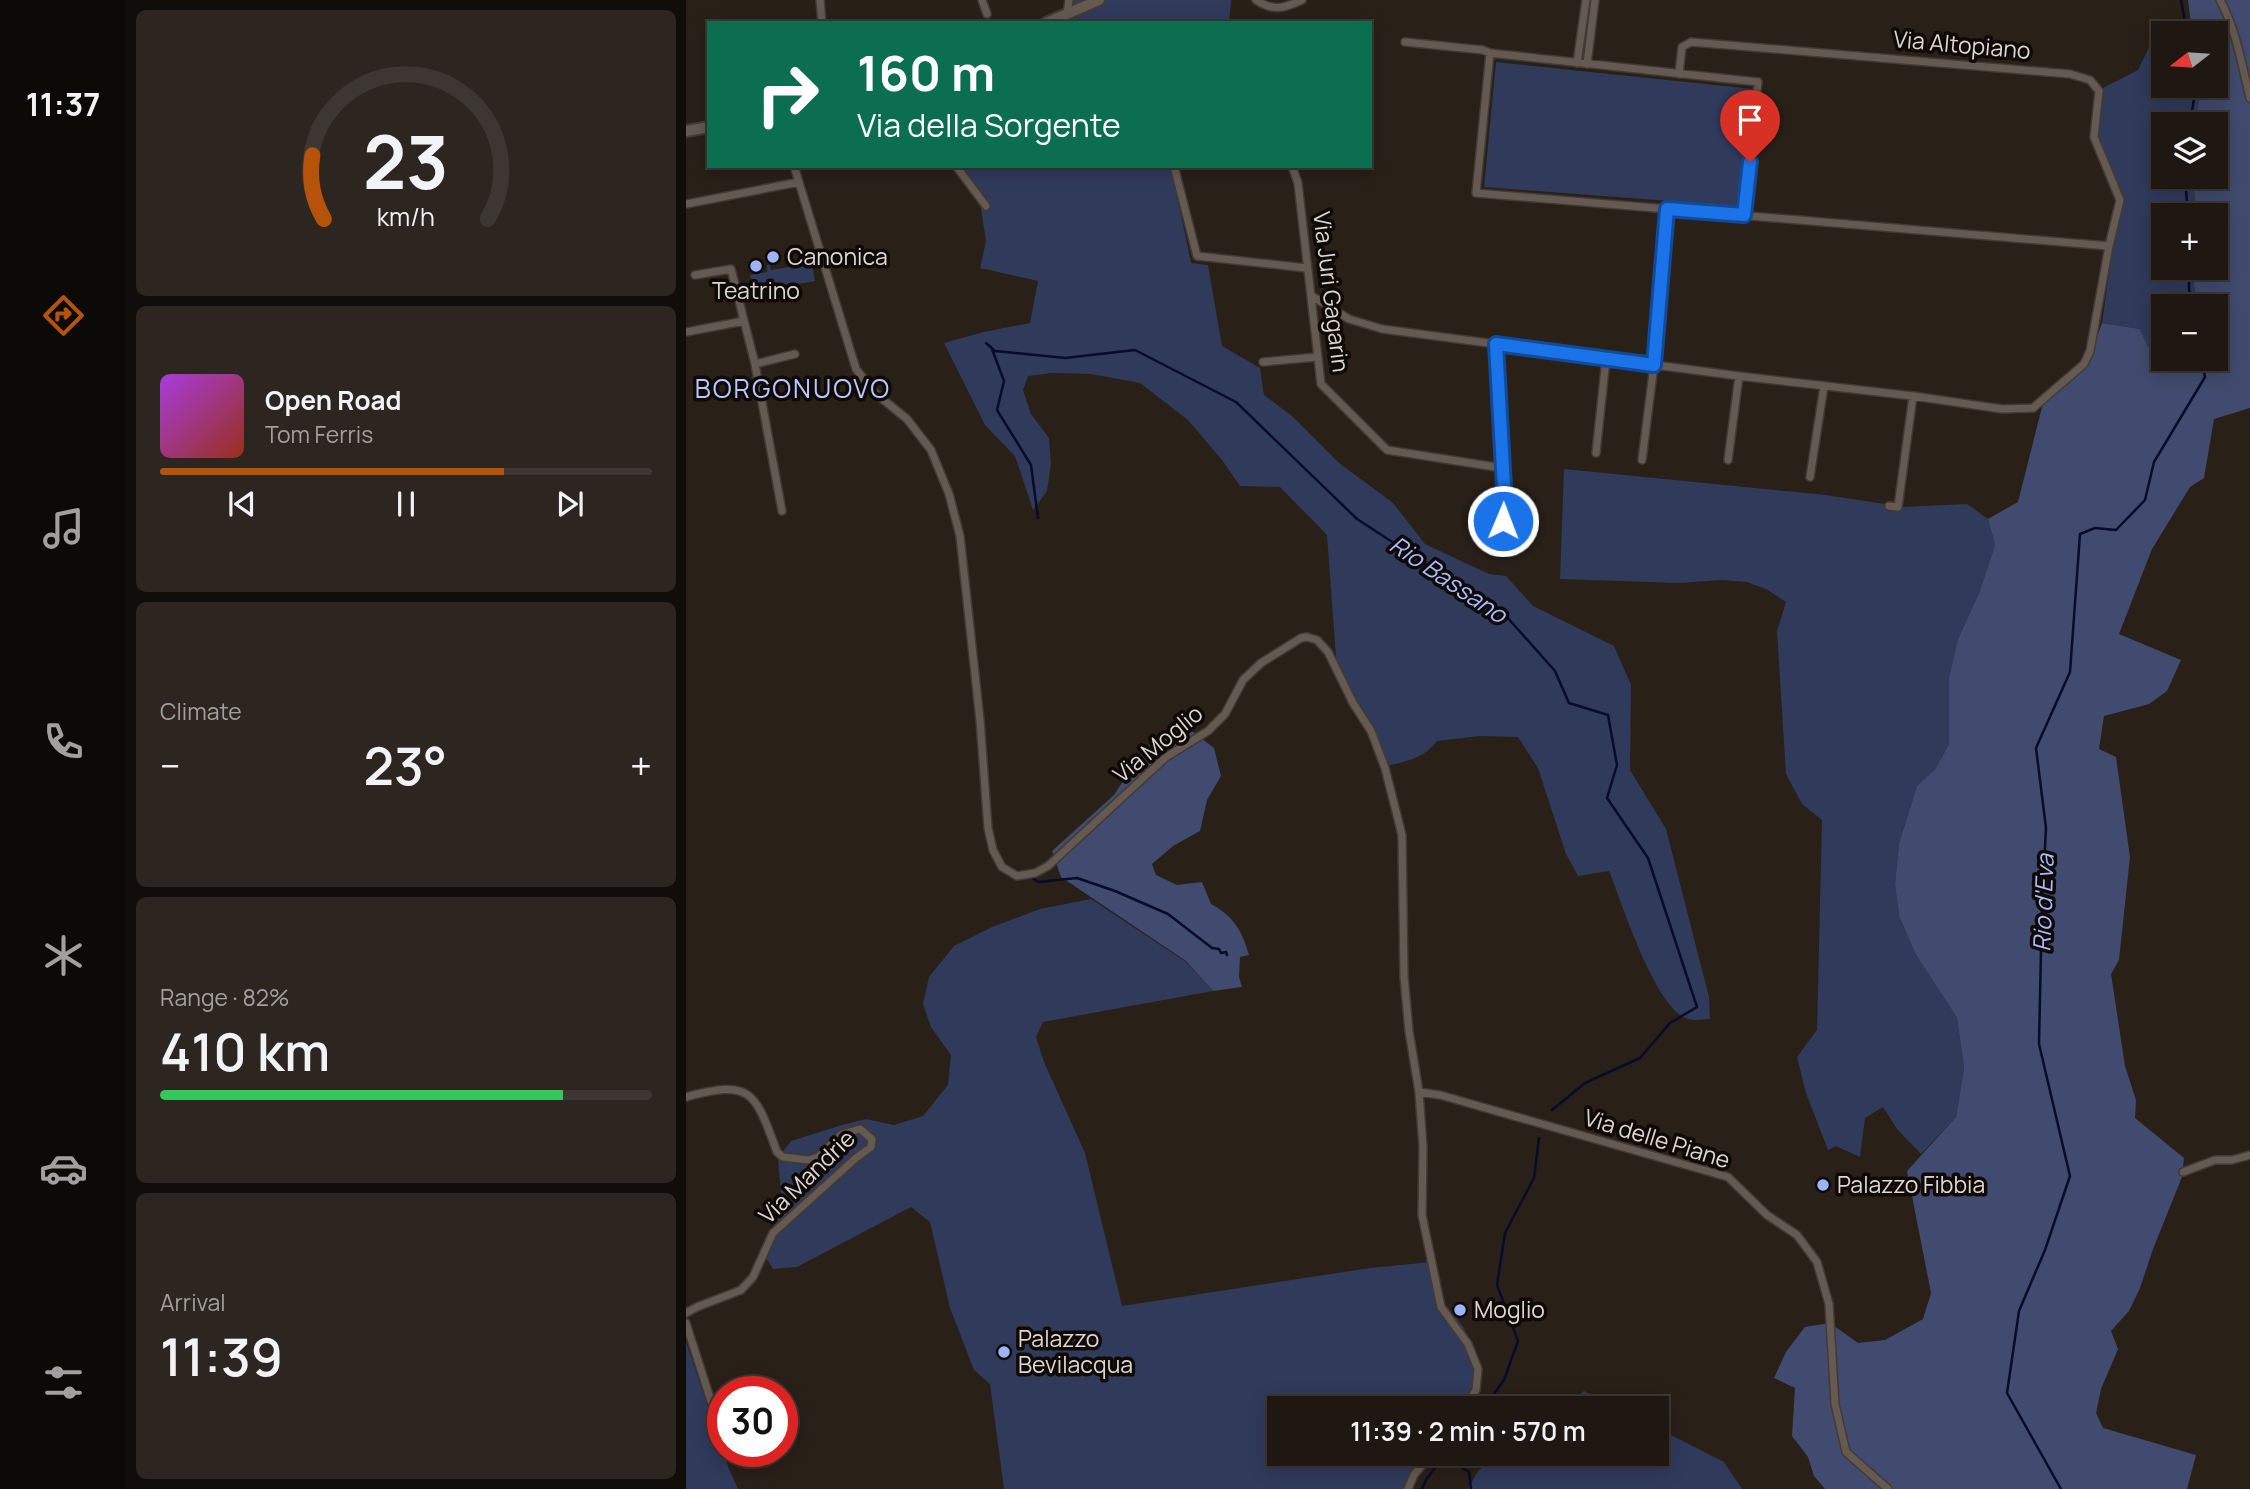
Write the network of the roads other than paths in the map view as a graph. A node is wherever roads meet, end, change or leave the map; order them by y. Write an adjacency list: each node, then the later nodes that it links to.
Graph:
1 (820, 0): 12 (street)
2 (982, 0): 10 (street)
3 (1069, 0): 11 (street)
4 (1098, 0): 11 (main road)
5 (1256, 0): 6 (street)
6 (1302, 0)
7 (1586, 0): 16 (street)
8 (1595, 0): 17 (street)
9 (2220, 0): 19 (street)
10 (987, 14)
11 (1067, 14): 13 (main road)
12 (822, 21)
13 (1051, 21)
14 (1405, 42): 15 (street)
15 (1490, 53): 16 (street); 29 (street)
16 (1577, 63): 17 (street)
17 (1587, 64): 18 (street)
18 (1679, 74): 30 (street); 31 (street, Via Altopiano)
19 (2250, 98)
20 (707, 128): 21 (main road)
21 (686, 131)
22 (795, 168): 26 (street, Via Moglio)
23 (958, 168): 28 (street)
24 (1175, 168): 32 (street)
25 (1293, 168): 32 (street, Via Juri Gagarin)
26 (799, 182): 27 (street); 55 (street, Via Moglio)
27 (686, 204)
28 (986, 206)
29 (1667, 209): 30 (street); 43 (street)
30 (1744, 215): 31 (street)
31 (2109, 246): 46 (street, Via Altopiano)
32 (1306, 268): 34 (street, Via Juri Gagarin)
33 (695, 275): 35 (street)
34 (1312, 296): 37 (street, Via Altopiano); 39 (street, Via Juri Gagarin)
35 (744, 321): 36 (street); 42 (street)
36 (686, 332)
37 (1496, 344): 40 (street, Via Altopiano); 50 (street)
38 (795, 354): 42 (street)
39 (1317, 358): 41 (street); 50 (street, Via Juri Gagarin)
40 (1606, 359): 43 (street, Via Altopiano); 47 (street)
41 (1263, 362)
42 (755, 364): 53 (street)
43 (1654, 365): 44 (street, Via Altopiano); 48 (street)
44 (1739, 376): 45 (street, Via Altopiano); 49 (street)
45 (1824, 386): 46 (street, Via Altopiano); 51 (street)
46 (1913, 396): 52 (street)
47 (1596, 453)
48 (1642, 460)
49 (1728, 460)
50 (1502, 468): 54 (street)
51 (1810, 477)
52 (1889, 506)
53 (782, 511)
54 (1503, 521)
55 (1419, 1092): 62 (street, Via Moglio); 65 (street, Via delle Piane)
56 (686, 1097): 59 (street, Via Mandrie)
57 (2250, 1155): 58 (street)
58 (2183, 1172)
59 (686, 1313)
60 (686, 1323): 61 (street)
61 (707, 1391)
62 (1472, 1396)
63 (1421, 1466): 64 (street)
64 (1408, 1489)
65 (1888, 1489)

